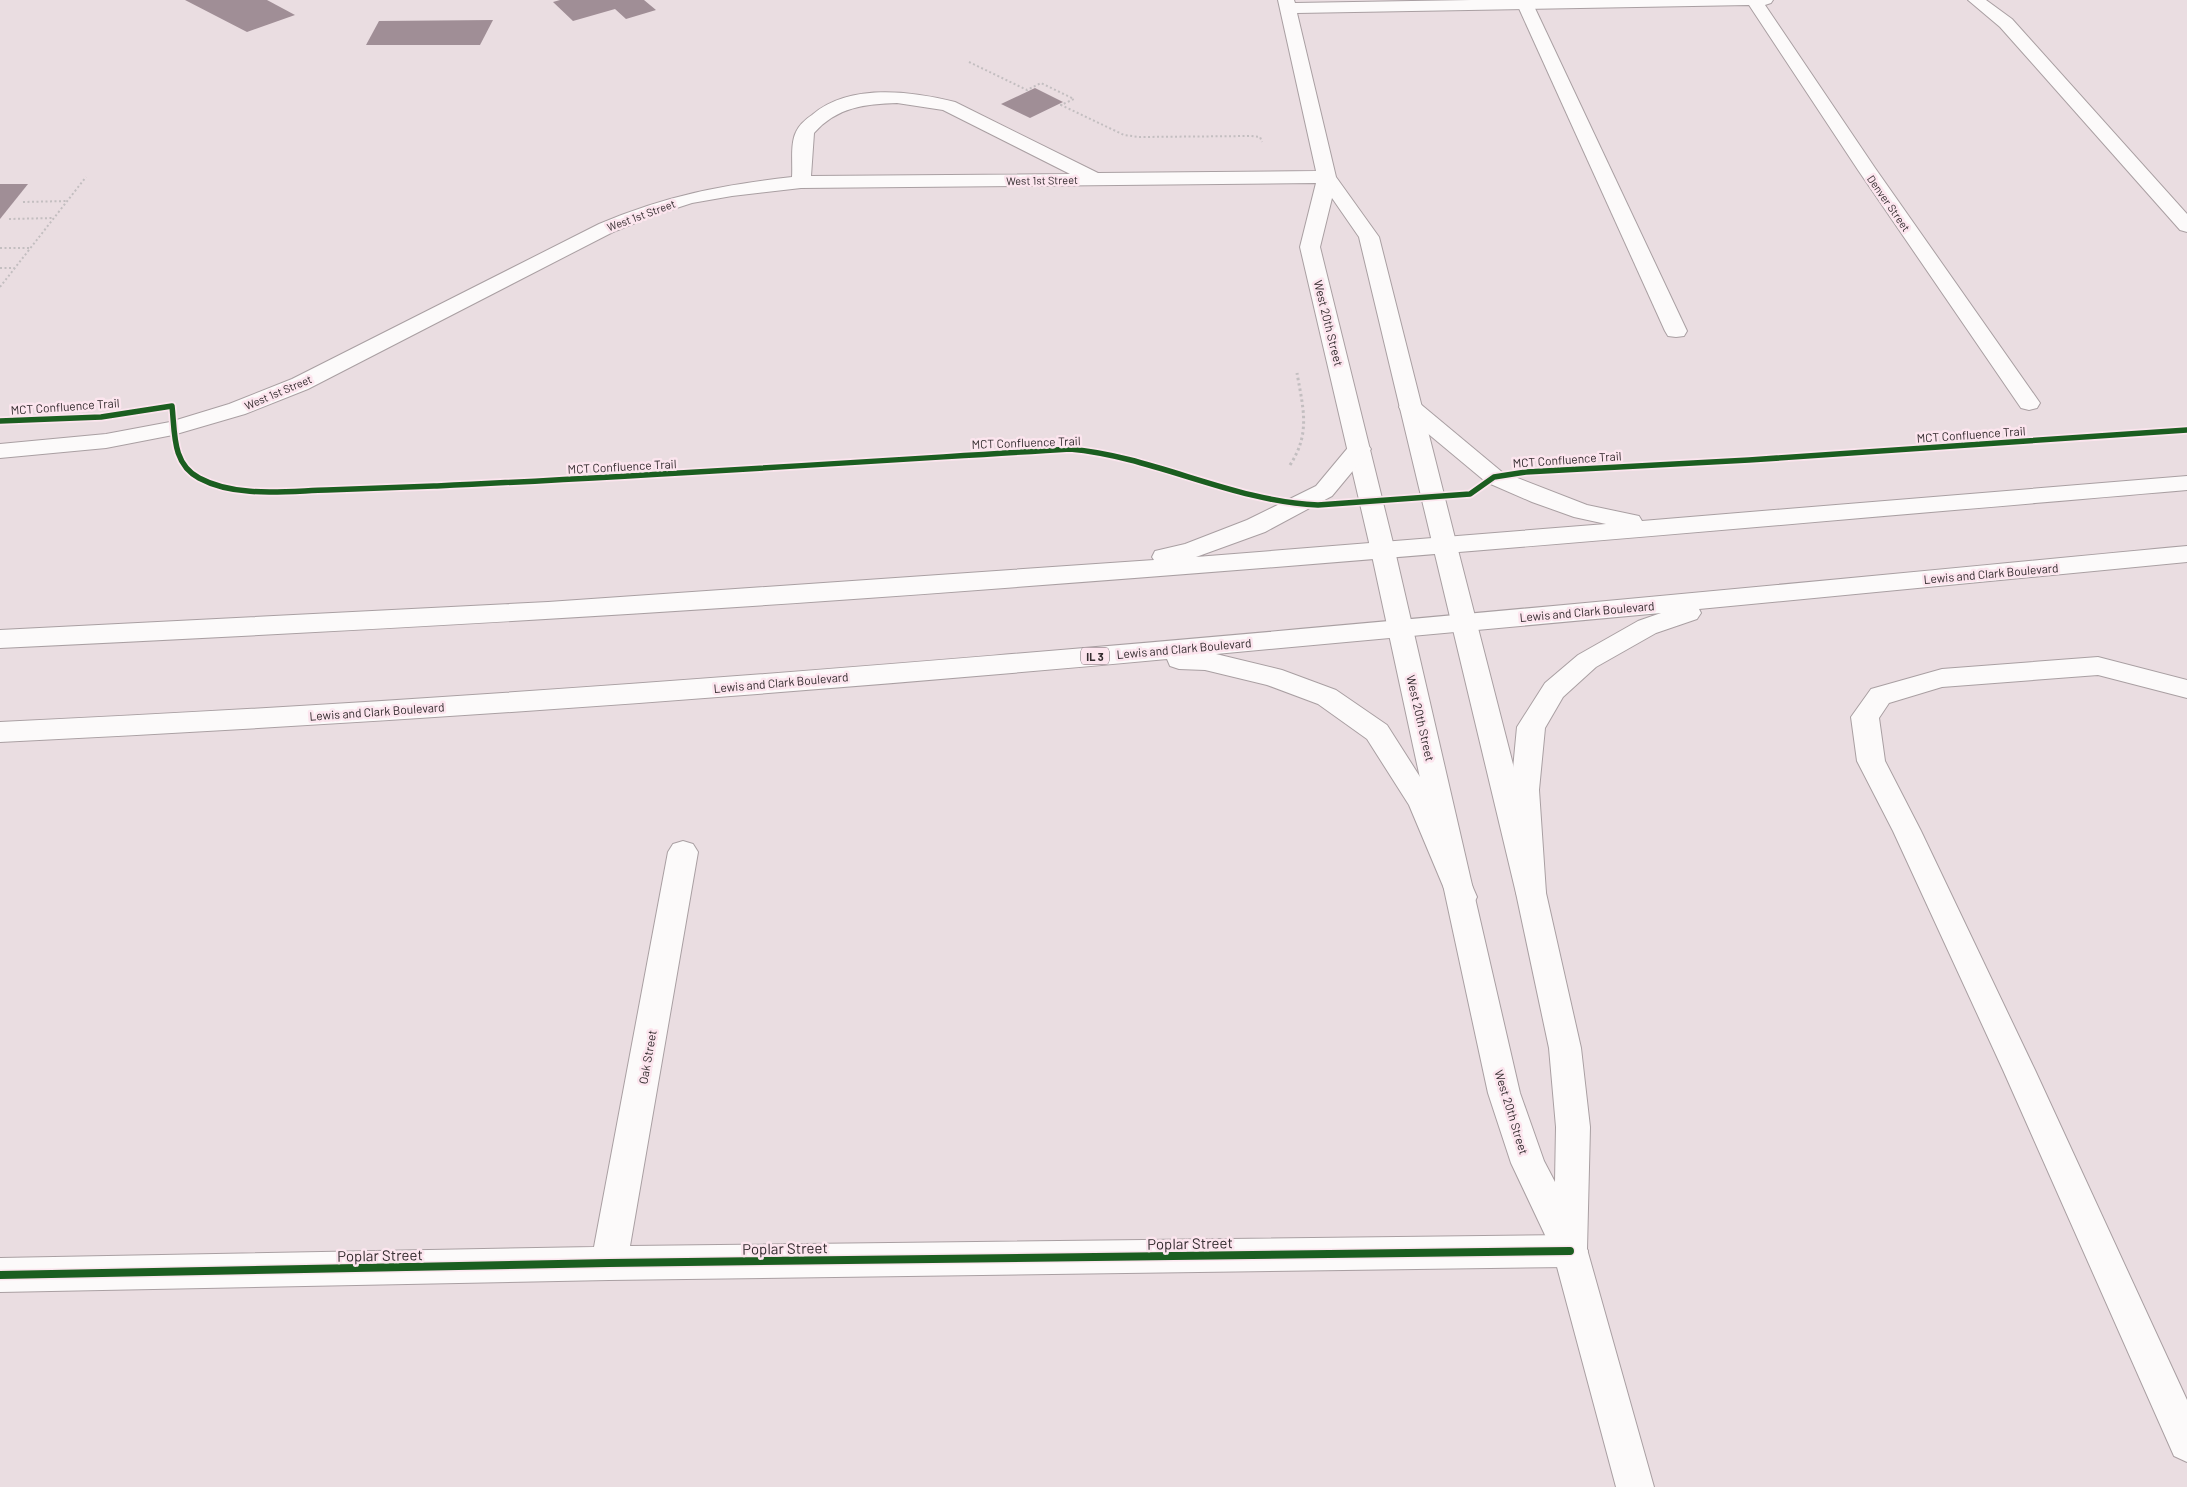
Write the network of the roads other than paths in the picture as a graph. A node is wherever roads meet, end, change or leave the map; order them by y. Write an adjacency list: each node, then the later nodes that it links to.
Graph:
1 (1754, 0): 2 (main road); 5 (main road); 11 (main road, Denver Street)
2 (1765, 0)
3 (1976, 0): 9 (main road)
4 (1287, 4): 5 (main road); 6 (main road, West 20th Street)
5 (1525, 4): 10 (main road)
6 (1327, 177): 7 (main road, West 1st Street); 12 (main road, West 20th Street); 13 (main road, West 20th Street)
7 (1095, 179): 8 (main road, West 1st Street); 8 (main road)
8 (802, 182): 14 (main road, West 1st Street)
9 (2187, 226)
10 (1676, 331)
11 (2029, 403)
12 (1410, 407): 16 (main road); 17 (main road, West 20th Street)
13 (1359, 449): 18 (main road, West 20th Street); 20 (main road)
14 (0, 451)
15 (2187, 482): 16 (main road)
16 (1664, 527): 17 (main road)
17 (1445, 546): 18 (main road); 22 (main road, West 20th Street)
18 (1383, 552): 20 (main road); 23 (main road, West 20th Street)
19 (2187, 554): 21 (main road, Lewis and Clark Boulevard / IL 3)
20 (1094, 574): 24 (main road)
21 (1729, 598): 22 (main road, Lewis and Clark Boulevard / IL 3); 29 (main road)
22 (1464, 622): 23 (main road, Lewis and Clark Boulevard / IL 3); 29 (main road, West 20th Street)
23 (1401, 628): 25 (main road, Lewis and Clark Boulevard / IL 3); 30 (main road, West 20th Street)
24 (0, 640)
25 (1110, 655): 27 (main road, Lewis and Clark Boulevard / IL 3); 30 (main road)
26 (2187, 689): 34 (main road)
27 (0, 732)
28 (683, 852): 32 (main road, Oak Street)
29 (1531, 893): 31 (main road, West 20th Street)
30 (1462, 896): 31 (main road, West 20th Street)
31 (1570, 1251): 32 (main road, Poplar Street); 35 (main road, West 20th Street)
32 (610, 1263): 33 (main road, Poplar Street)
33 (0, 1275)
34 (2187, 1442)
35 (1635, 1487)

